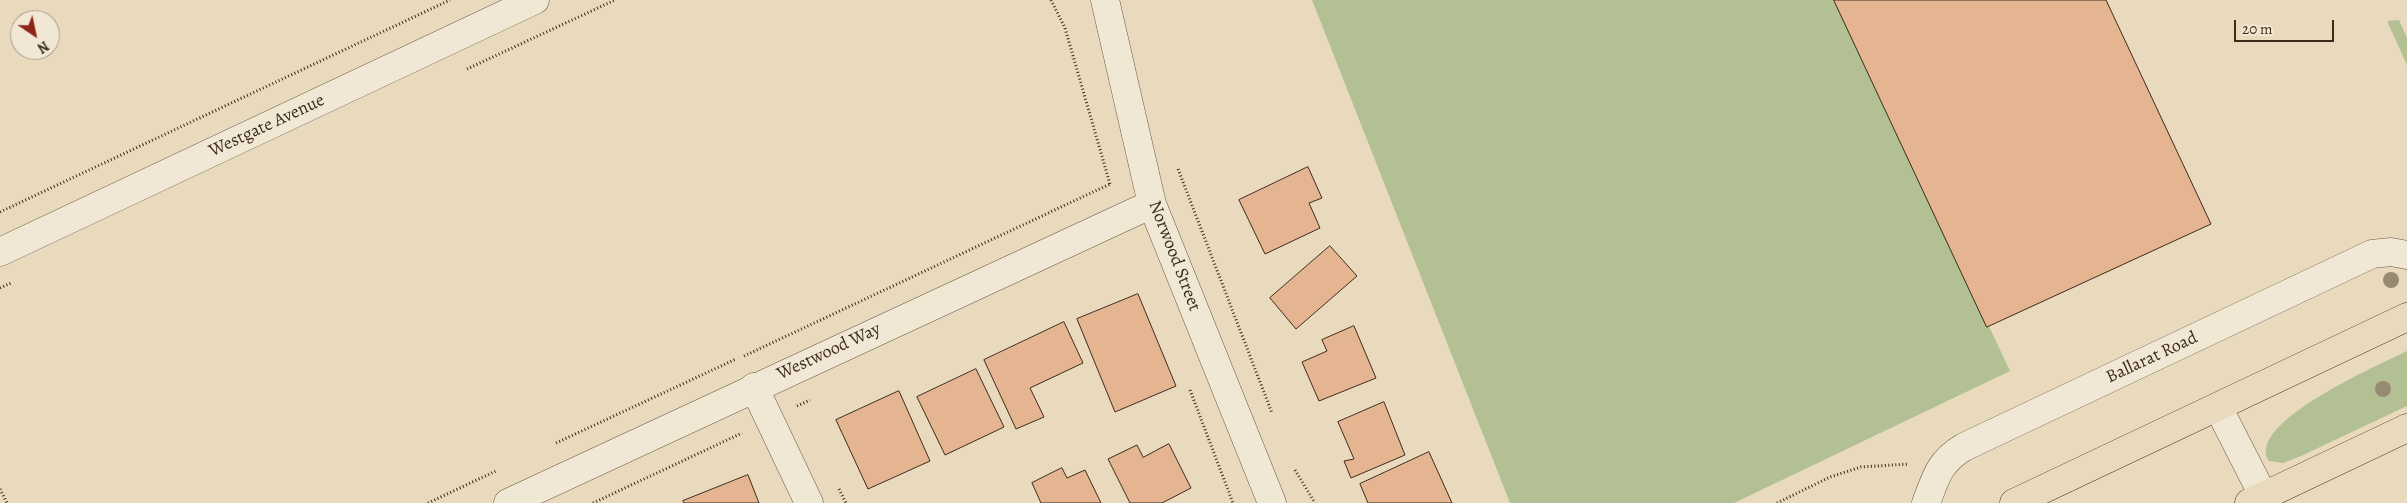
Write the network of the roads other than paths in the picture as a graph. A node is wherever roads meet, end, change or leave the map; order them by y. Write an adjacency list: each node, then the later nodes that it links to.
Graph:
1 (534, 0): 4 (street, Westgate Avenue)
2 (1105, 0): 3 (street, Norwood Street)
3 (1152, 204): 7 (street, Westwood Way); 13 (street, Norwood Street)
4 (0, 252)
5 (2407, 255): 14 (street, Ballarat Road)
6 (2407, 318): 8 (highway)
7 (754, 387): 11 (street, Westwood Way); 12 (street)
8 (2218, 407): 10 (street); 15 (highway)
9 (2407, 428): 10 (highway)
10 (2260, 501)
11 (508, 503)
12 (809, 503)
13 (1272, 503)
14 (1926, 503)
15 (2014, 503)

